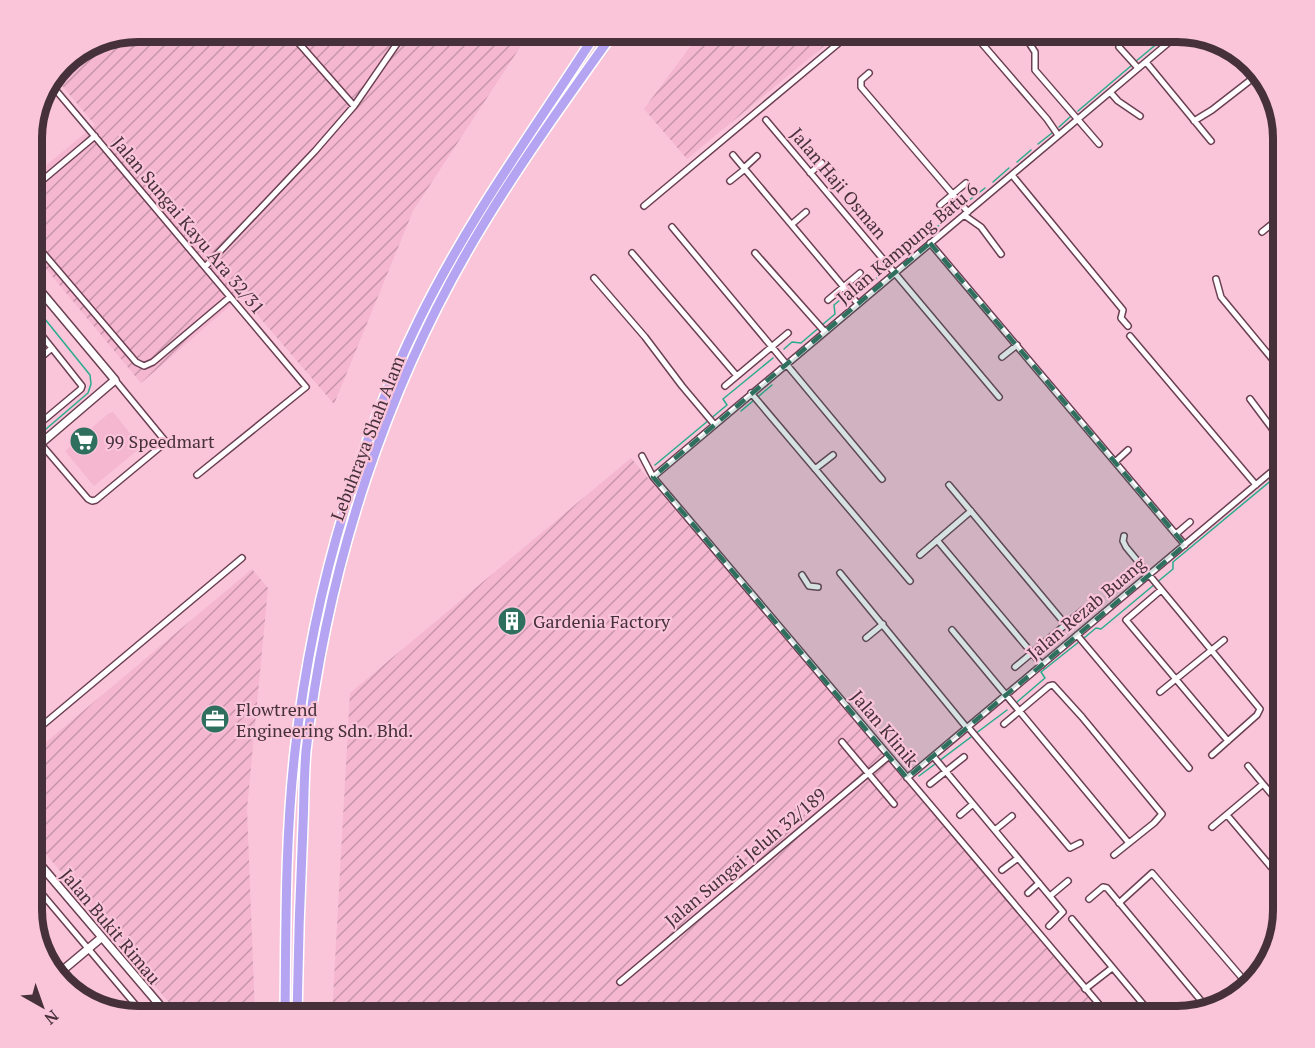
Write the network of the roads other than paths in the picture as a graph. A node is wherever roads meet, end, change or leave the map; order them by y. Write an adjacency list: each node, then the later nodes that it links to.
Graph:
1 (299, 42): 16 (street)
2 (398, 42): 16 (street)
3 (590, 42): 170 (highway, Lebuhraya Shah Alam)
4 (607, 42): 171 (highway, Lebuhraya Shah Alam)
5 (840, 42): 36 (street)
6 (981, 42): 21 (street)
7 (1028, 42): 18 (street)
8 (1169, 42): 10 (street, Jalan Kampung Batu 6)
9 (1119, 47): 11 (street)
10 (1146, 62): 11 (street, Jalan Kampung Batu 6); 20 (street)
11 (1135, 65): 15 (street, Jalan Kampung Batu 6)
12 (869, 73): 34 (street)
13 (1252, 79): 20 (street)
14 (55, 90): 22 (street, Jalan Sungai Kayu Ara 32/31)
15 (1110, 92): 17 (street); 18 (street, Jalan Kampung Batu 6)
16 (354, 106): 48 (street)
17 (1140, 116)
18 (1078, 119): 21 (street, Jalan Kampung Batu 6); 24 (street)
19 (766, 120): 29 (street, Jalan Haji Osman)
20 (1194, 121): 23 (street)
21 (1058, 135): 30 (street, Jalan Kampung Batu 6)
22 (94, 136): 31 (street); 48 (street, Jalan Sungai Kayu Ara 32/31)
23 (1211, 141)
24 (1099, 144)
25 (733, 155): 28 (street)
26 (758, 156): 28 (street)
27 (822, 163): 29 (street)
28 (744, 168): 32 (street); 40 (street)
29 (810, 173): 49 (street, Jalan Haji Osman)
30 (1012, 175): 38 (street, Jalan Kampung Batu 6); 58 (street)
31 (42, 180)
32 (730, 181)
33 (966, 183): 34 (street)
34 (952, 194): 35 (street); 38 (street)
35 (940, 205)
36 (644, 206)
37 (806, 212): 40 (street)
38 (966, 213): 43 (street, Jalan Kampung Batu 6); 47 (street)
39 (1273, 223): 42 (street)
40 (792, 224): 53 (street)
41 (672, 227): 64 (street)
42 (1262, 232)
43 (930, 243): 49 (street, Jalan Kampung Batu 6); 63 (street)
44 (42, 252): 55 (street)
45 (632, 253): 70 (street)
46 (754, 253): 59 (street)
47 (1001, 254)
48 (205, 267): 55 (street, Jalan Sungai Kayu Ara 32/31)
49 (892, 270): 57 (street, Jalan Kampung Batu 6); 74 (street, Jalan Haji Osman)
50 (860, 273): 53 (street)
51 (594, 278): 77 (street)
52 (1216, 279): 68 (street)
53 (846, 289): 56 (street); 57 (street)
54 (42, 293): 71 (street)
55 (230, 297): 87 (street, Jalan Sungai Kayu Ara 32/31)
56 (828, 300)
57 (858, 304): 59 (street, Jalan Kampung Batu 6)
58 (1128, 326)
59 (825, 332): 69 (street, Jalan Kampung Batu 6)
60 (788, 333): 64 (street)
61 (42, 336): 65 (street)
62 (1130, 336): 91 (street)
63 (1017, 345): 67 (street); 84 (street)
64 (773, 346): 69 (street); 70 (street)
65 (52, 348): 66 (street); 76 (street)
66 (42, 356)
67 (1002, 357)
68 (1273, 359)
69 (787, 364): 73 (street, Jalan Kampung Batu 6); 89 (street)
70 (737, 376): 72 (street)
71 (115, 380): 79 (street); 80 (street)
72 (725, 386)
73 (754, 397): 77 (street, Jalan Kampung Batu 6); 85 (street)
74 (999, 397)
75 (1250, 399): 78 (street)
76 (42, 422)
77 (714, 424): 88 (street, Jalan Kampung Batu 6)
78 (1273, 430)
79 (42, 443)
80 (42, 445)
81 (1128, 450): 84 (street)
82 (833, 454): 85 (street)
83 (642, 456): 88 (street, Jalan Klinik)
84 (1114, 462): 94 (street)
85 (815, 469): 103 (street)
86 (1273, 471): 91 (street, Jalan Rezab Buang)
87 (197, 475)
88 (653, 477): 126 (street, Jalan Klinik)
89 (882, 479)
90 (949, 485): 92 (street)
91 (1256, 485): 97 (street, Jalan Rezab Buang)
92 (971, 511): 96 (street); 108 (street)
93 (1190, 522): 94 (street)
94 (1176, 534): 97 (street)
95 (1124, 536): 102 (street)
96 (937, 540): 98 (street); 114 (street)
97 (1185, 545): 102 (street, Jalan Rezab Buang)
98 (920, 555)
99 (242, 558): 122 (street)
100 (840, 573): 107 (street)
101 (802, 575): 105 (street)
102 (1149, 575): 104 (street); 111 (street, Jalan Rezab Buang)
103 (910, 582)
104 (1157, 586): 113 (street); 117 (street)
105 (818, 587)
106 (1083, 610): 108 (street)
107 (883, 624): 110 (street); 123 (street)
108 (1066, 625): 114 (street)
109 (951, 630): 119 (street)
110 (866, 638)
111 (1081, 640): 115 (street, Jalan Rezab Buang); 131 (street)
112 (1224, 640): 113 (street)
113 (1211, 651): 117 (street); 124 (street)
114 (1032, 653): 115 (street); 116 (street)
115 (1042, 665): 119 (street, Jalan Rezab Buang)
116 (1015, 667)
117 (1176, 680): 118 (street); 124 (street)
118 (1160, 692)
119 (1005, 696): 120 (street); 123 (street, Jalan Rezab Buang)
120 (1019, 712): 121 (street); 145 (street); 145 (street)
121 (1004, 724)
122 (42, 726)
123 (970, 730): 129 (street, Jalan Rezab Buang); 144 (street)
124 (1228, 741): 127 (street)
125 (842, 742): 132 (street)
126 (889, 756): 132 (street, Jalan Sungai Jeluh 32/189); 133 (street, Jalan Klinik)
127 (1212, 756)
128 (964, 757): 129 (street)
129 (939, 764): 133 (street, Jalan Rezab Buang); 134 (street); 138 (street)
130 (1248, 766): 135 (street)
131 (1189, 768)
132 (868, 773): 137 (street); 165 (street, Jalan Sungai Jeluh 32/189)
133 (907, 778): 166 (street, Jalan Klinik)
134 (930, 784)
135 (1263, 784): 136 (street); 139 (street)
136 (1273, 795)
137 (894, 804)
138 (974, 804): 140 (street); 143 (street)
139 (1227, 814): 142 (street); 149 (street)
140 (960, 815)
141 (1012, 816): 143 (street)
142 (1212, 827)
143 (995, 830): 147 (street)
144 (1080, 843)
145 (1129, 843): 146 (street)
146 (1114, 855)
147 (1018, 858): 150 (street); 152 (street)
148 (42, 867): 160 (street, Jalan Bukit Rimau)
149 (1273, 868)
150 (1002, 870)
151 (1068, 880): 155 (street)
152 (1039, 883): 153 (street); 155 (street)
153 (1028, 893)
154 (42, 894): 161 (street)
155 (1050, 896): 159 (street)
156 (1089, 899): 157 (street)
157 (1119, 903): 164 (street); 167 (street)
158 (1072, 919): 162 (street)
159 (1049, 926)
160 (101, 938): 161 (street); 169 (street, Jalan Bukit Rimau)
161 (88, 949): 163 (street); 168 (street)
162 (1112, 968): 166 (street); 173 (street)
163 (63, 970)
164 (1243, 979)
165 (620, 982)
166 (1085, 988): 172 (street, Jalan Klinik)
167 (1202, 1002)
168 (136, 1006)
169 (160, 1006)
170 (285, 1006)
171 (297, 1006)
172 (1100, 1006)
173 (1144, 1006)

